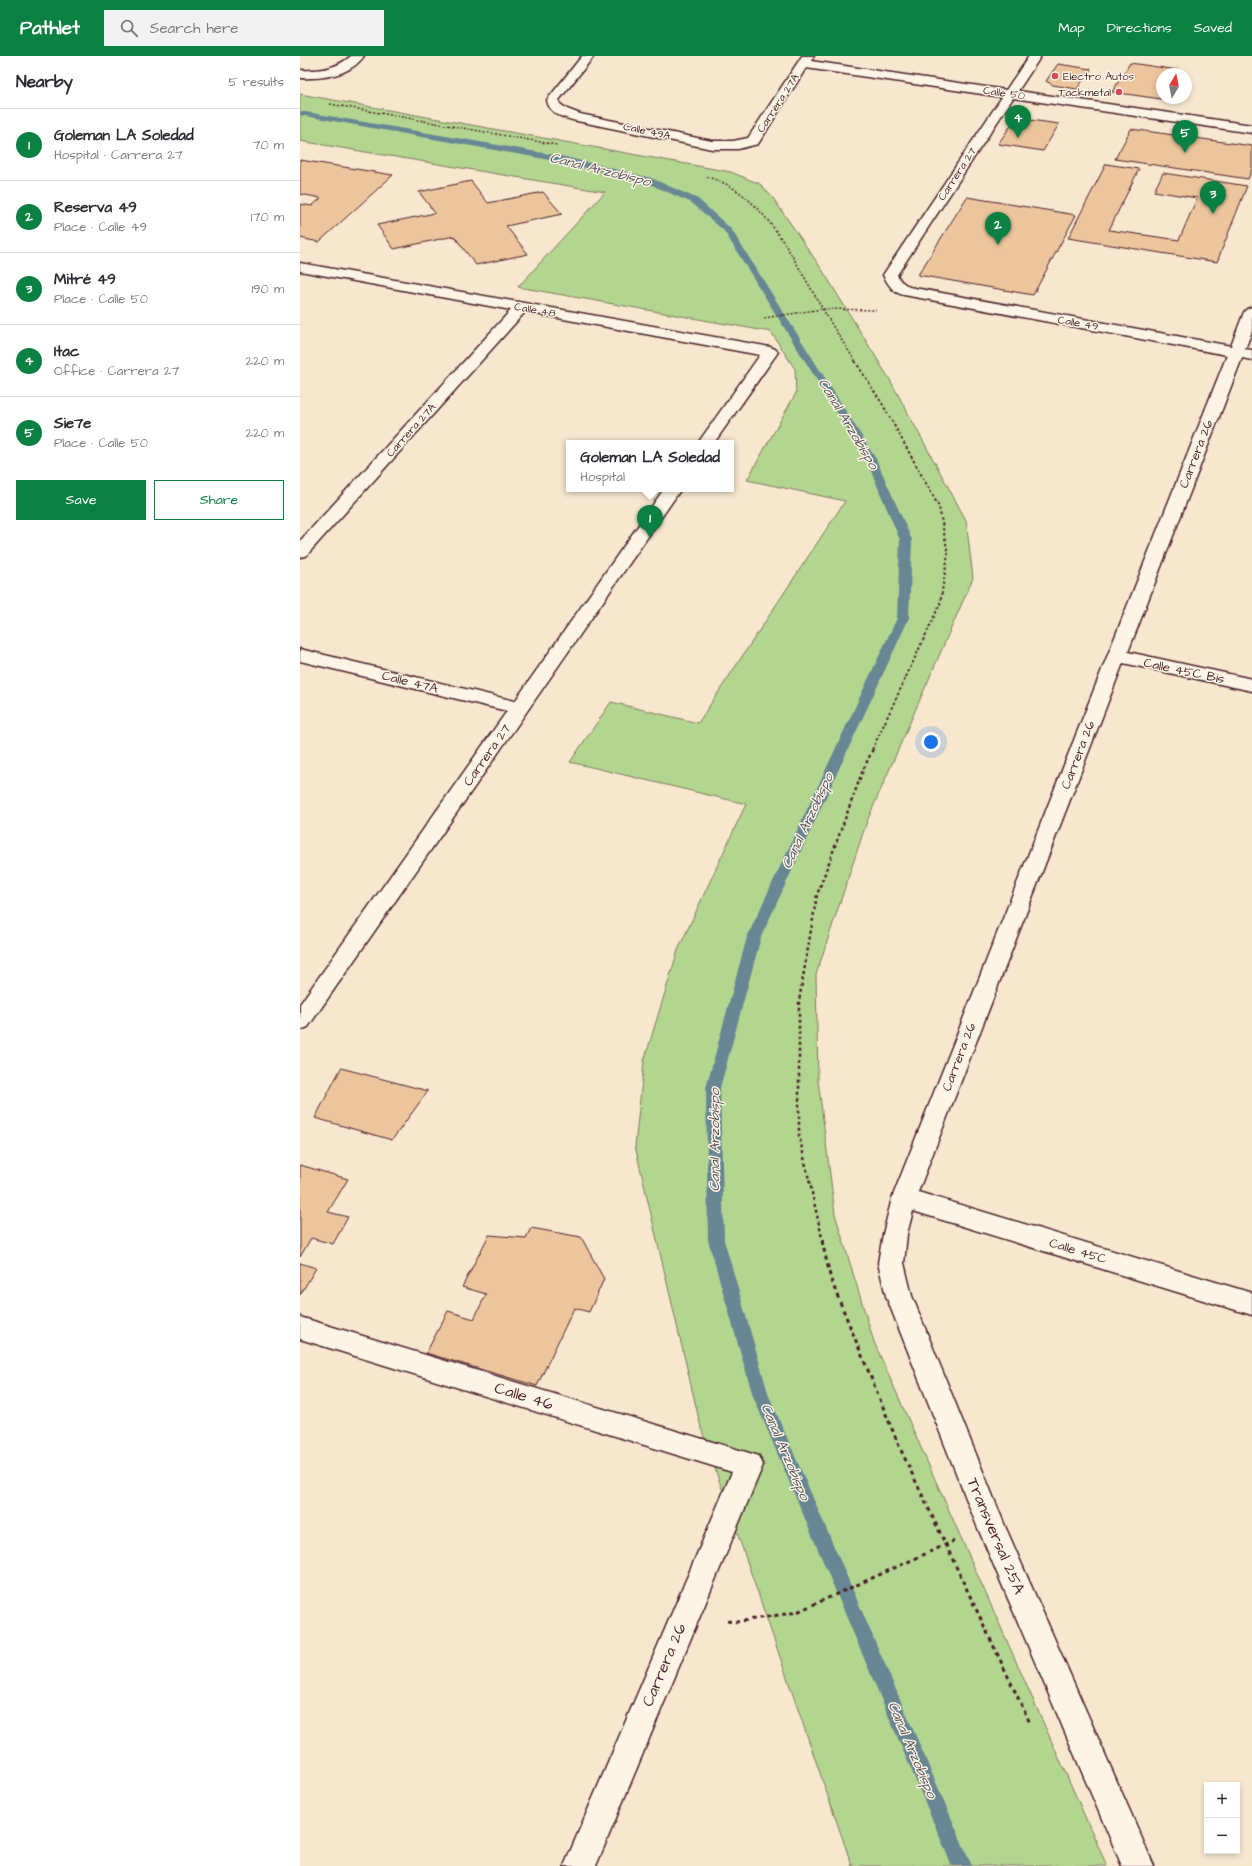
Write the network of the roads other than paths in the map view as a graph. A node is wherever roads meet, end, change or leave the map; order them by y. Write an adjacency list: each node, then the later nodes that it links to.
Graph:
1 (358, 56): 5 (street)
2 (588, 56): 8 (street, Calle 49A)
3 (1035, 56): 6 (street, Carrera 27)
4 (806, 60): 6 (street, Calle 50); 8 (street, Carrera 27A)
5 (300, 74)
6 (1010, 94): 7 (street, Calle 50); 10 (street, Carrera 27)
7 (1252, 129)
8 (743, 144)
9 (300, 267): 11 (street, Calle 48)
10 (904, 291): 13 (street, Calle 49)
11 (522, 307): 14 (street, Calle 48); 16 (street, Carrera 27A)
12 (1252, 312): 13 (street, Carrera 26)
13 (1244, 353): 18 (street, Carrera 26)
14 (708, 440)
15 (671, 492): 20 (street, Carrera 27)
16 (300, 552)
17 (300, 655): 20 (street, Calle 47A)
18 (1117, 656): 19 (street, Calle 45C Bis); 22 (street, Carrera 26)
19 (1252, 685)
20 (519, 708): 21 (street, Carrera 27)
21 (300, 1020)
22 (904, 1198): 23 (street, Calle 45C); 27 (street, Transversal 25A)
23 (1252, 1304)
24 (300, 1328): 25 (street, Calle 46)
25 (749, 1465): 26 (street, Carrera 26)
26 (580, 1866)
27 (1138, 1866)

